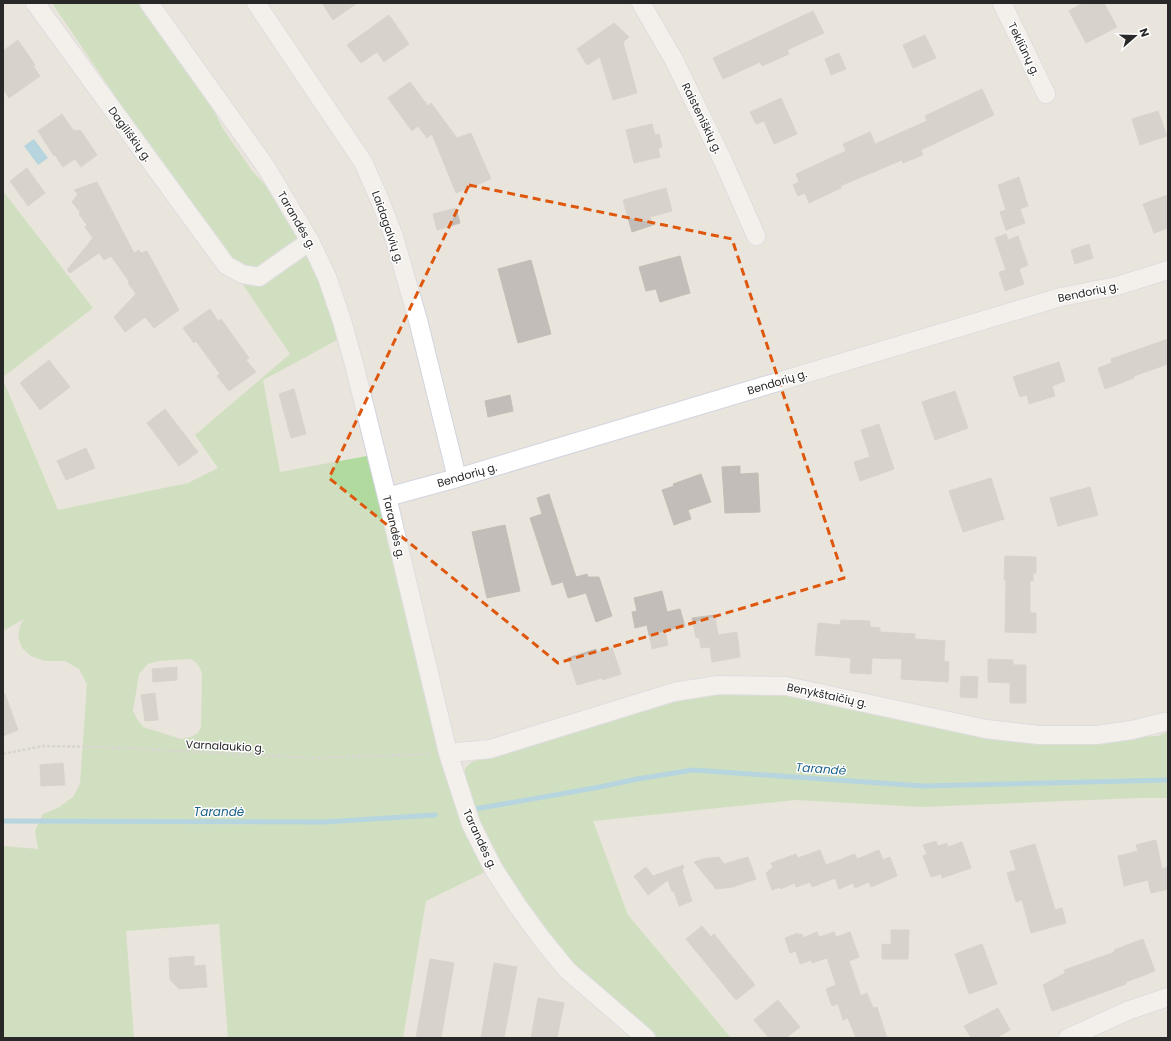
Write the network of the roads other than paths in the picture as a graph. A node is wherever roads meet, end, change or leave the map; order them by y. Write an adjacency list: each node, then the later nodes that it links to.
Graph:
1 (35, 3): 8 (street, Dagiliškių g.)
2 (150, 3): 8 (street, Tarandės g.)
3 (256, 3): 10 (street, Laidagalvių g.)
4 (641, 3): 7 (street, Raisteniškių g.)
5 (1002, 3): 6 (street, Tekliūnų g.)
6 (1046, 94)
7 (756, 236)
8 (310, 241): 11 (street, Tarandės g.)
9 (1168, 270): 10 (street, Bendorių g.)
10 (457, 478): 11 (street, Bendorių g.)
11 (387, 497): 13 (street, Tarandės g.)
12 (1164, 722): 13 (street, Benykštaičių g.)
13 (448, 753): 15 (street, Tarandės g.)
14 (1168, 997): 16 (street)
15 (646, 1038)
16 (1068, 1038)

